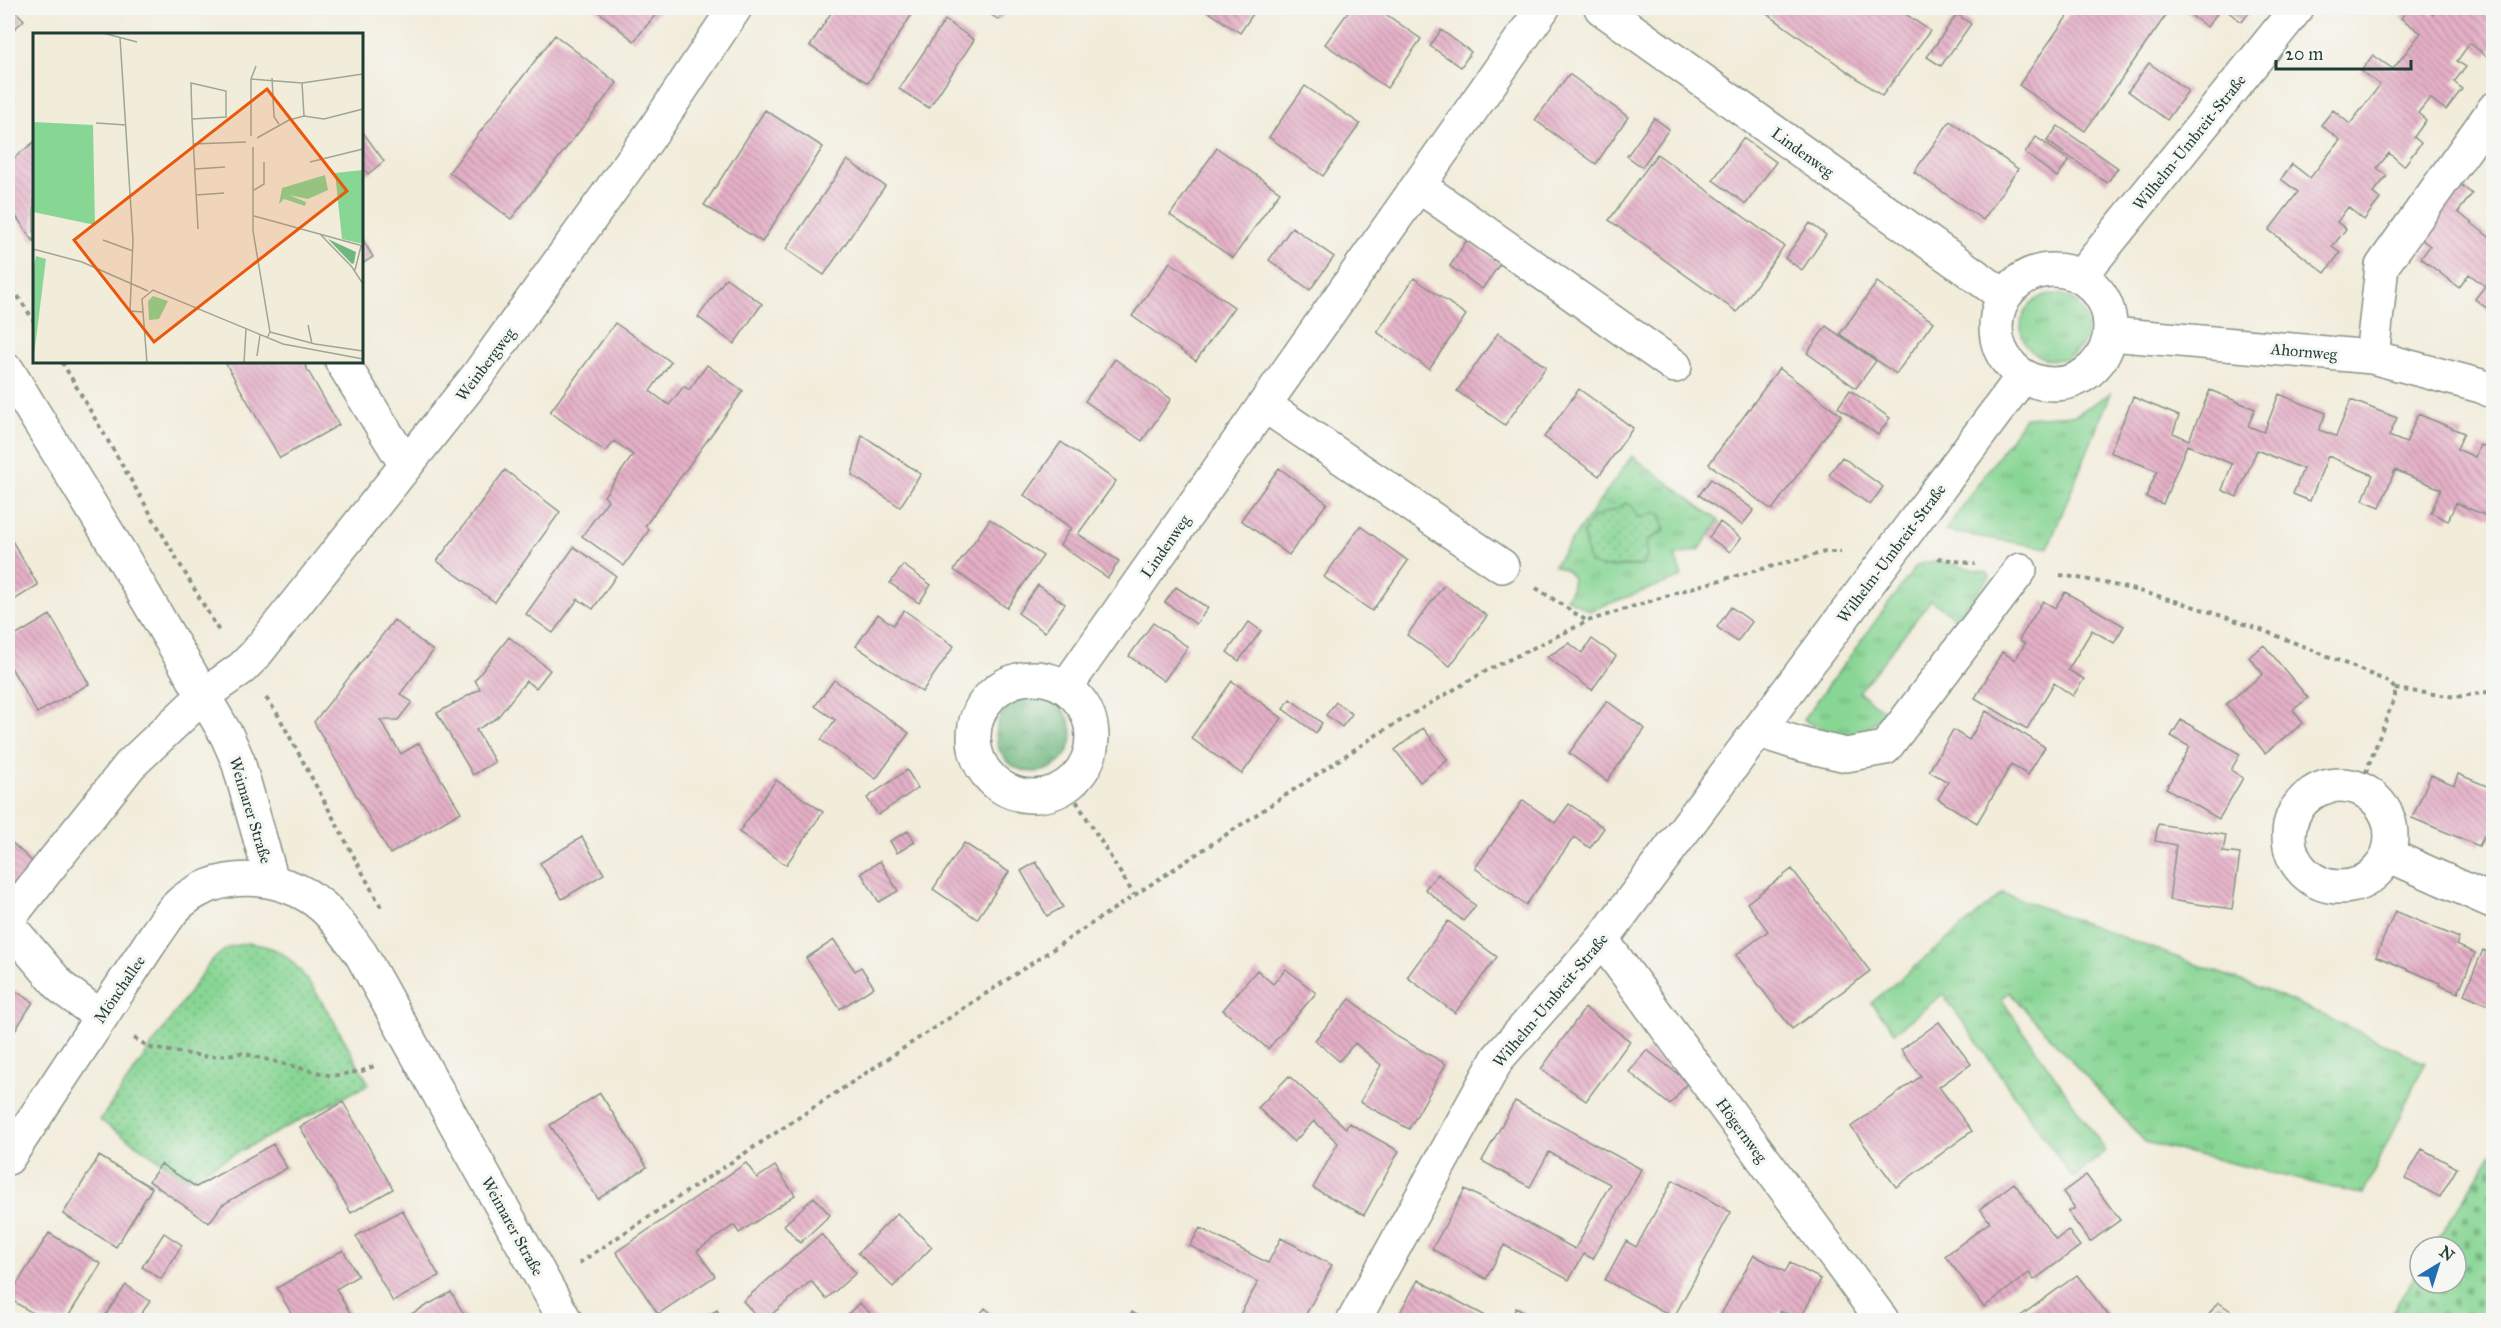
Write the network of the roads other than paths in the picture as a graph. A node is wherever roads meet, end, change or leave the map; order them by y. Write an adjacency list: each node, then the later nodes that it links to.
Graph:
1 (735, 8): 17 (street, Weinbergweg)
2 (1543, 8): 6 (street, Lindenweg)
3 (1601, 8): 8 (street, Lindenweg)
4 (2297, 8): 7 (street, Wilhelm-Umbreit-Straße)
5 (2493, 109): 10 (street)
6 (1419, 186): 12 (street); 16 (street, Lindenweg)
7 (2081, 276): 8 (street); 9 (street)
8 (2004, 296): 14 (street)
9 (2110, 334): 10 (street, Ahornweg); 14 (street)
10 (2372, 357): 15 (street, Ahornweg)
11 (343, 363): 17 (street)
12 (1676, 366)
13 (8, 371): 21 (street, Weimarer Straße)
14 (2023, 376): 22 (street, Wilhelm-Umbreit-Straße)
15 (2493, 392)
16 (1264, 405): 18 (street); 20 (street, Lindenweg)
17 (406, 465): 21 (street, Weinbergweg)
18 (1502, 566)
19 (2020, 570): 22 (street)
20 (1066, 687): 20 (street)
21 (204, 695): 24 (street, Weimarer Straße); 26 (street, Weinbergweg)
22 (1759, 731): 28 (street, Wilhelm-Umbreit-Straße)
23 (2388, 855): 23 (street); 25 (street)
24 (272, 881): 29 (street, Mönchallee); 31 (street, Weimarer Straße)
25 (2493, 902)
26 (8, 919)
27 (8, 925): 29 (street)
28 (1602, 940): 32 (street, Wilhelm-Umbreit-Straße); 33 (street, Högernweg)
29 (101, 1017): 30 (street, Mönchallee)
30 (8, 1158)
31 (565, 1320)
32 (1354, 1320)
33 (1882, 1320)

